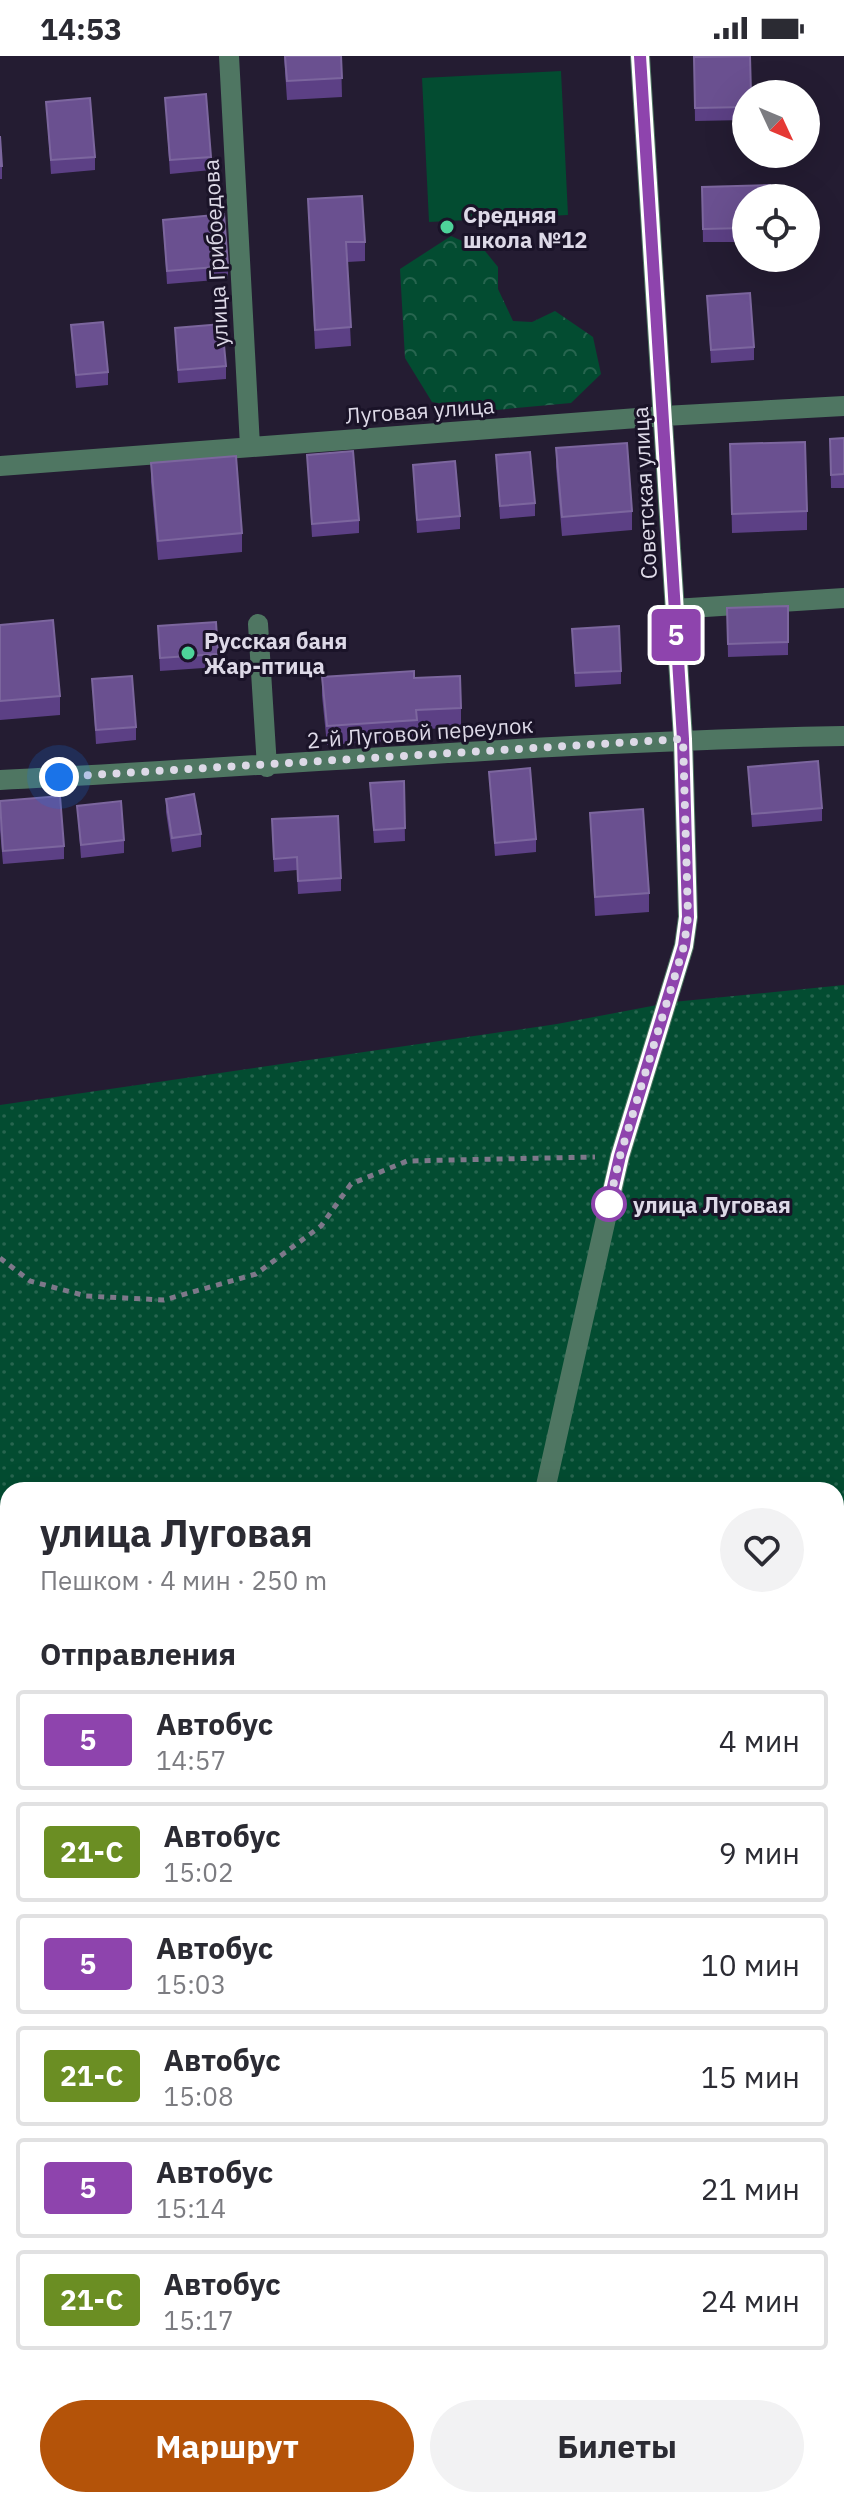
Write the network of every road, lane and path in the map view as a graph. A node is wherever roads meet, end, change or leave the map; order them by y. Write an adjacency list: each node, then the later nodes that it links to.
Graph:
1 (229, 56): 5 (street, улица Грибоедова)
2 (640, 56): 4 (street, Советская улица)
3 (844, 406): 4 (street, Луговая улица)
4 (664, 416): 5 (street, Луговая улица); 8 (street, Советская улица)
5 (250, 446): 6 (street, Луговая улица)
6 (0, 466)
7 (844, 598): 8 (street)
8 (674, 609): 11 (street, Советская улица)
9 (258, 624): 12 (street)
10 (844, 736): 11 (street, 2-й Луговой переулок)
11 (683, 739): 12 (street, 2-й Луговой переулок); 14 (street, Советская улица)
12 (267, 767): 13 (street, 2-й Луговой переулок)
13 (0, 780)
14 (620, 1156): 15 (path); 16 (street, Советская улица)
15 (0, 1258)
16 (547, 1482)

